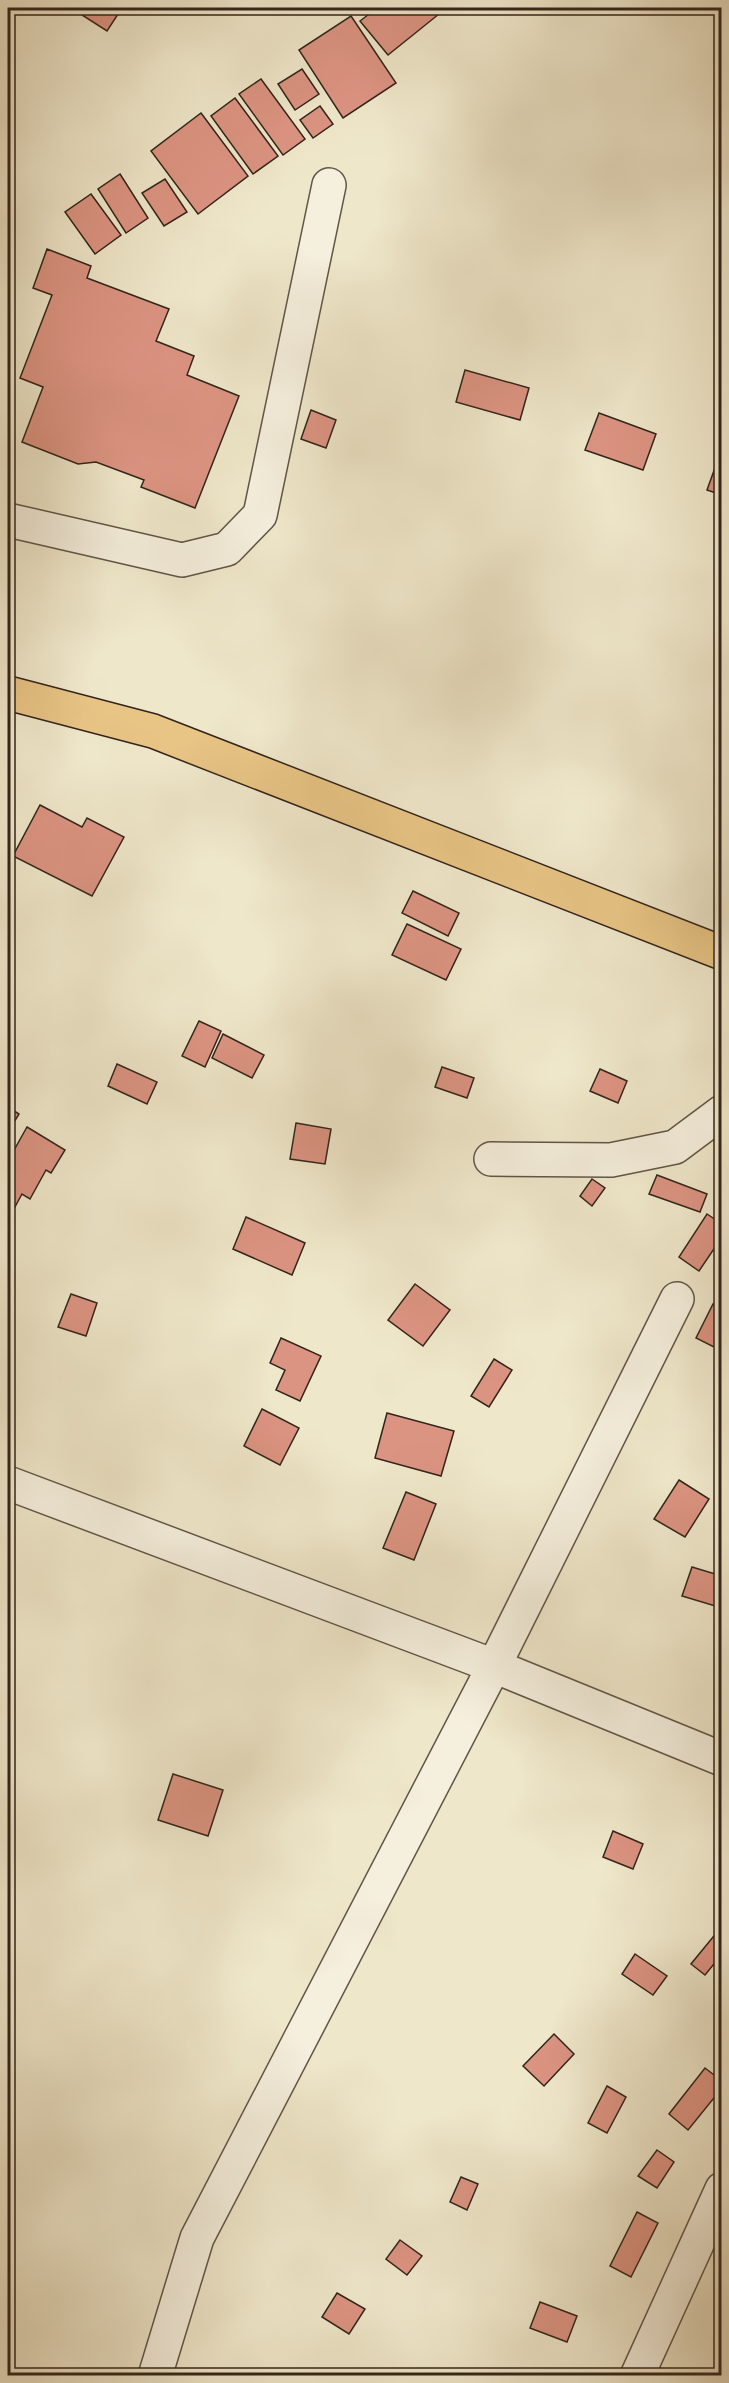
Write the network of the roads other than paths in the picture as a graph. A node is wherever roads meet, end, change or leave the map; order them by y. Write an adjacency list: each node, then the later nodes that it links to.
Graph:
1 (329, 185): 2 (street)
2 (8, 520)
3 (8, 693): 4 (main road)
4 (722, 953)
5 (722, 1112): 6 (street)
6 (491, 1159)
7 (677, 1299): 9 (street)
8 (8, 1483): 9 (street)
9 (494, 1666): 10 (street); 12 (street)
10 (722, 1759)
11 (722, 2189): 13 (street)
12 (155, 2376)
13 (638, 2376)

